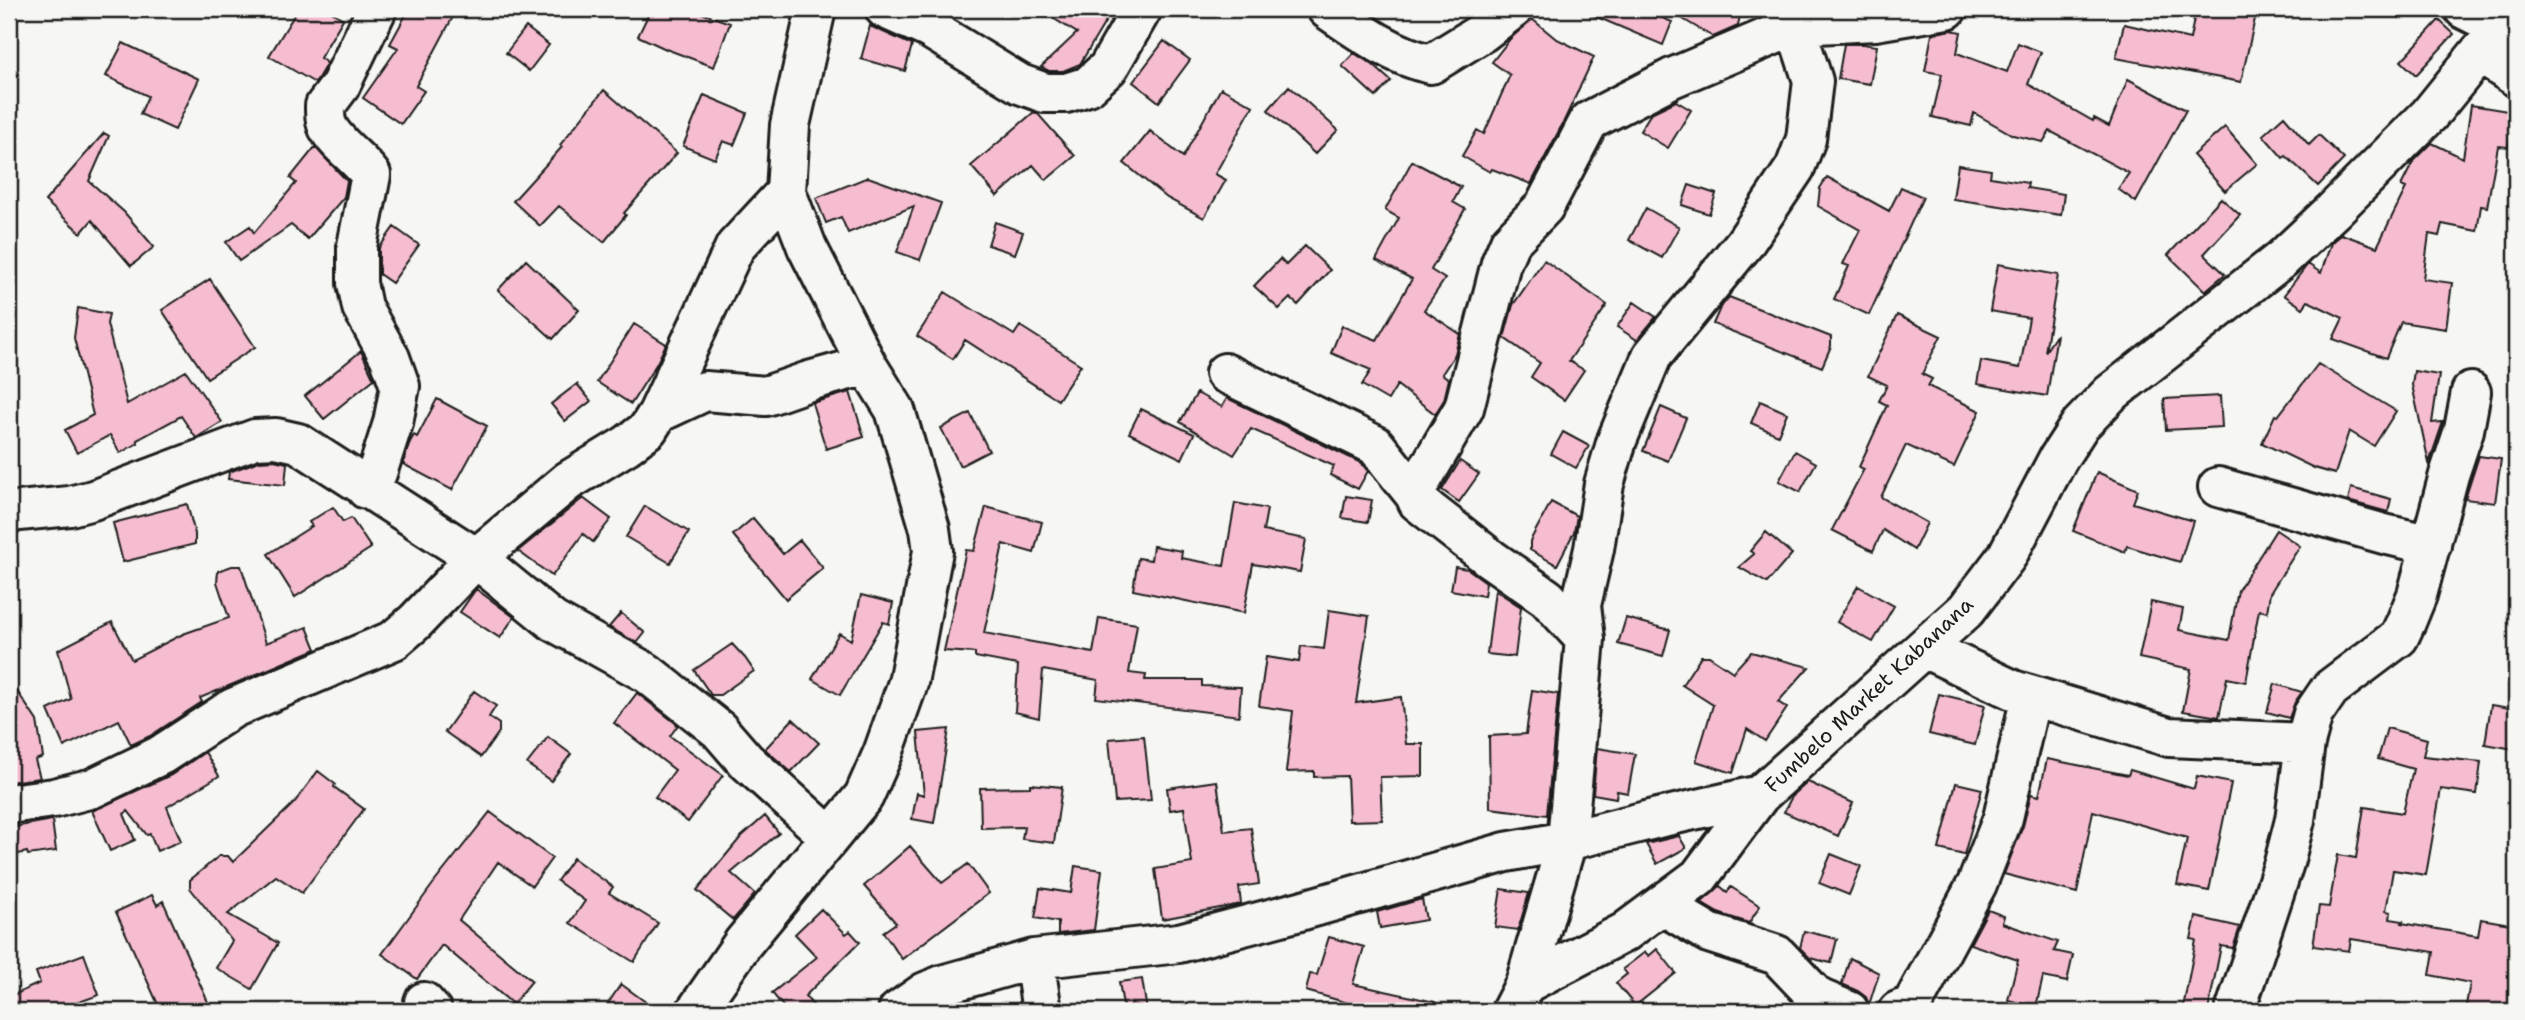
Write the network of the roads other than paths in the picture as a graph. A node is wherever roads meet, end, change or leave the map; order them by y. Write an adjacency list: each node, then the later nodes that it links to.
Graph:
1 (377, 9): 18 (street)
2 (816, 9): 12 (street)
3 (885, 9): 4 (street)
4 (1142, 9)
5 (1326, 9): 6 (street)
6 (1513, 9)
7 (1947, 9): 9 (street)
8 (2463, 9): 10 (street)
9 (1796, 17): 19 (street); 23 (street)
10 (2499, 32): 11 (street); 24 (street, Fumbelo Market Kabanana)
11 (2516, 78)
12 (786, 192): 13 (street); 16 (street)
13 (867, 365): 16 (street); 29 (street)
14 (1225, 373): 19 (street)
15 (2471, 392): 21 (street)
16 (658, 413): 22 (street)
17 (2218, 487): 21 (street)
18 (366, 489): 20 (street); 22 (street)
19 (1415, 495): 23 (street)
20 (9, 512)
21 (2431, 545): 26 (street)
22 (476, 558): 28 (street); 29 (street)
23 (1585, 639): 30 (street)
24 (1924, 648): 25 (street); 27 (street, Fumbelo Market Kabanana)
25 (2031, 696): 26 (street); 38 (street)
26 (2305, 743): 39 (street)
27 (1760, 795): 30 (street); 31 (street, Fumbelo Market Kabanana)
28 (9, 804)
29 (830, 837): 34 (street)
30 (1567, 841): 32 (street); 33 (street)
31 (1662, 905): 33 (street, Fumbelo Market Kabanana); 37 (street)
32 (1034, 959): 35 (street); 36 (street)
33 (1518, 998)
34 (696, 1011)
35 (898, 1011)
36 (1042, 1011)
37 (1849, 1011)
38 (1898, 1011)
39 (2235, 1011)

